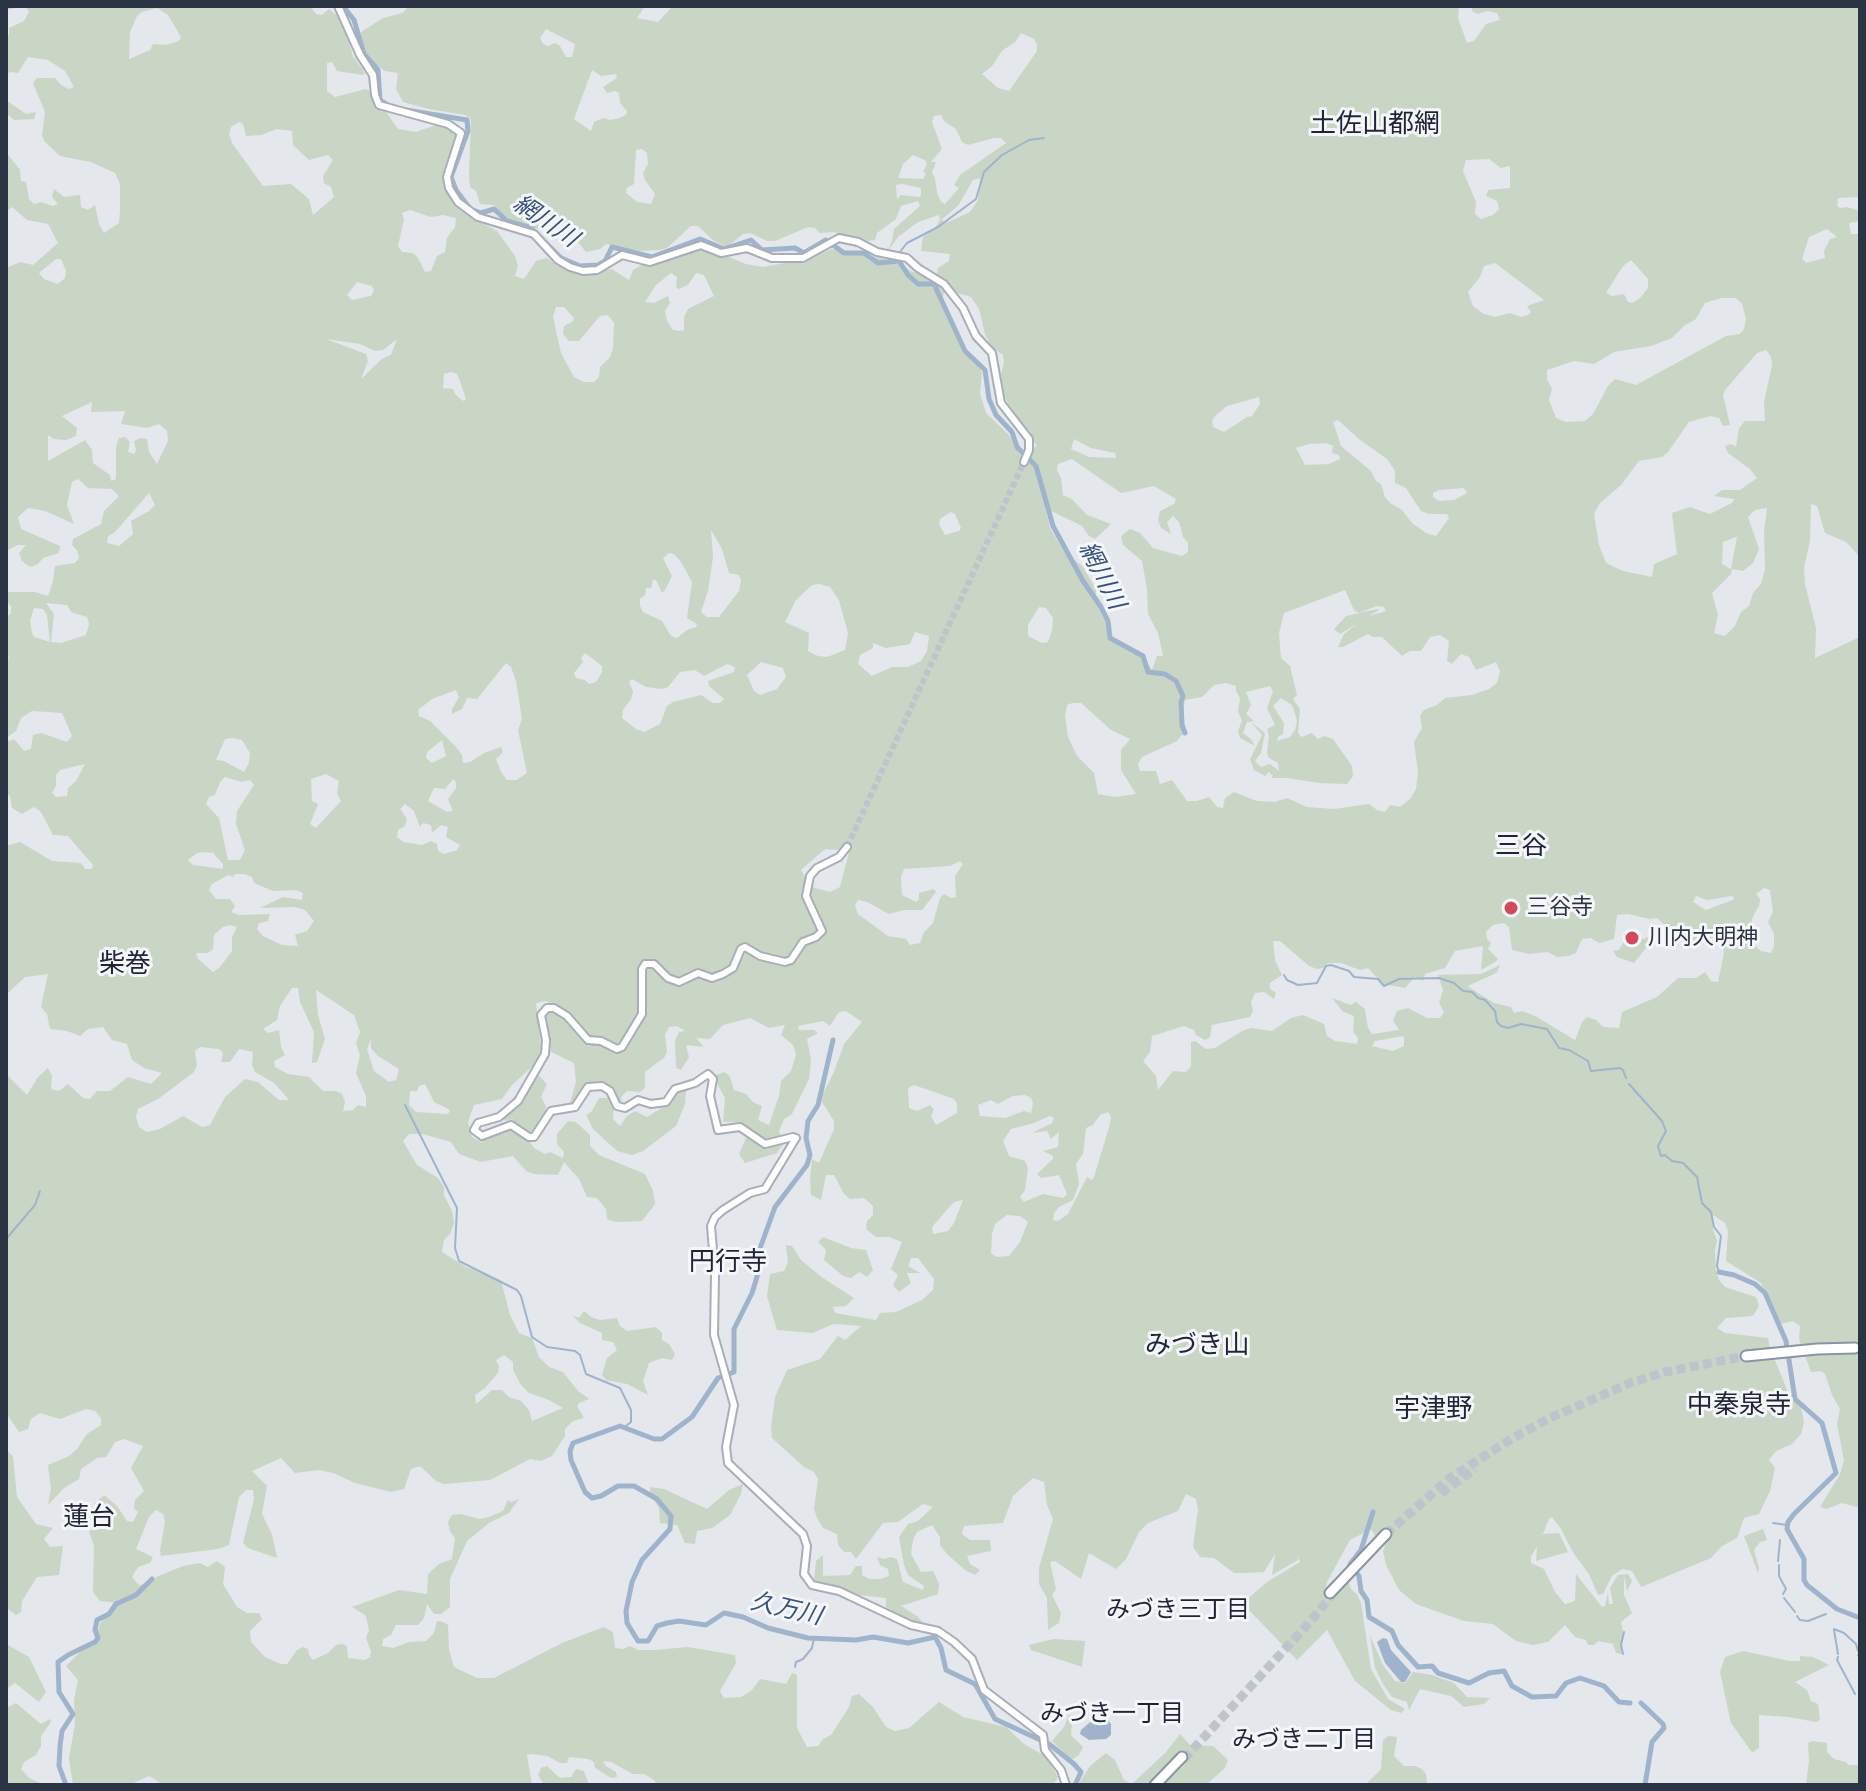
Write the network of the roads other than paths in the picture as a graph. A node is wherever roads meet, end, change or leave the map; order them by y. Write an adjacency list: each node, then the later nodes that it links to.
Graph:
1 (338, 6): 2 (main road)
2 (1024, 461)
3 (847, 847): 9 (main road)
4 (1855, 1349): 5 (highway)
5 (1746, 1357)
6 (1387, 1535): 7 (highway)
7 (1331, 1594)
8 (1183, 1758): 10 (highway)
9 (1066, 1785)
10 (1157, 1785)

